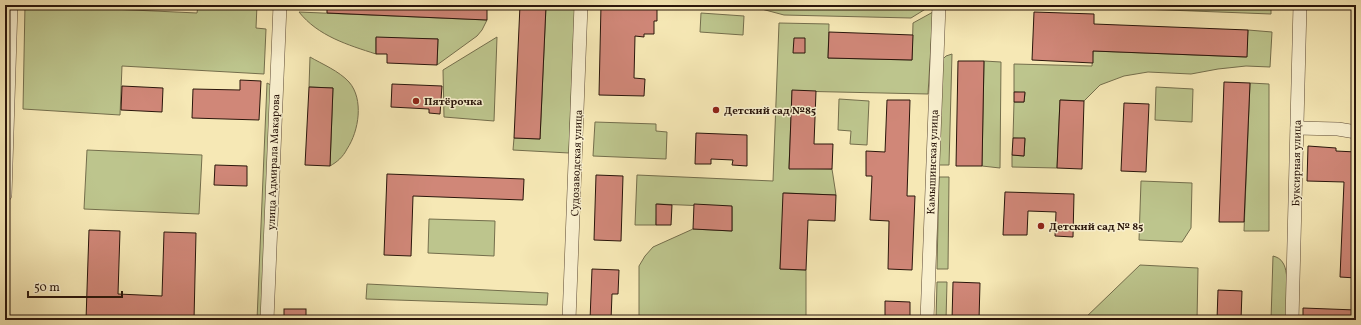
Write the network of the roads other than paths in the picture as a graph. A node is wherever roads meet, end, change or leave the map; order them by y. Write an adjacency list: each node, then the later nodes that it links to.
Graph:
1 (11, 5): 8 (street)
2 (280, 5): 9 (street, улица Адмирала Макарова)
3 (581, 5): 10 (street, Судозаводская улица)
4 (939, 5): 11 (street, Камышинская улица)
5 (1300, 5): 6 (street, Буксирная улица)
6 (1297, 128): 7 (street); 12 (street, Буксирная улица)
7 (1356, 132)
8 (5, 196)
9 (267, 320)
10 (569, 320)
11 (927, 320)
12 (1292, 320)

